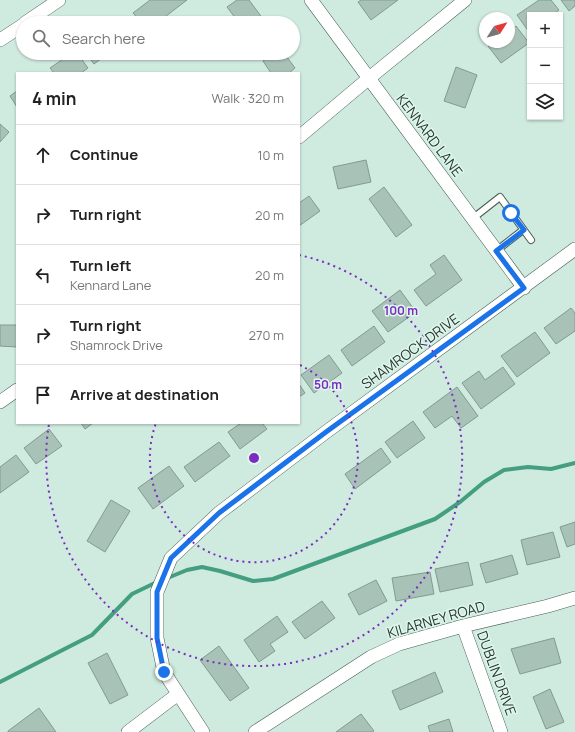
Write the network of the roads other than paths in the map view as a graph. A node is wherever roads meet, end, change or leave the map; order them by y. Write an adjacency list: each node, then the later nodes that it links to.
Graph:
1 (59, 0): 4 (street)
2 (311, 0): 7 (street, KENNARD LANE)
3 (465, 0): 7 (street)
4 (36, 16)
5 (16, 29): 6 (street)
6 (0, 40)
7 (368, 79): 8 (street); 9 (street, KENNARD LANE)
8 (300, 136)
9 (472, 218): 10 (lane); 13 (street, KENNARD LANE)
10 (524, 230): 11 (lane); 13 (lane)
11 (531, 240)
12 (575, 249): 14 (street, SHAMROCK DRIVE)
13 (496, 251): 14 (street, KENNARD LANE)
14 (524, 288): 19 (street, SHAMROCK DRIVE)
15 (16, 391): 16 (street)
16 (0, 402)
17 (575, 598): 18 (street, KILARNEY ROAD)
18 (463, 626): 22 (street, KILARNEY ROAD); 23 (street, DUBLIN DRIVE)
19 (178, 694): 20 (street); 21 (street, SHAMROCK DRIVE)
20 (128, 732)
21 (203, 732)
22 (255, 732)
23 (501, 732)

